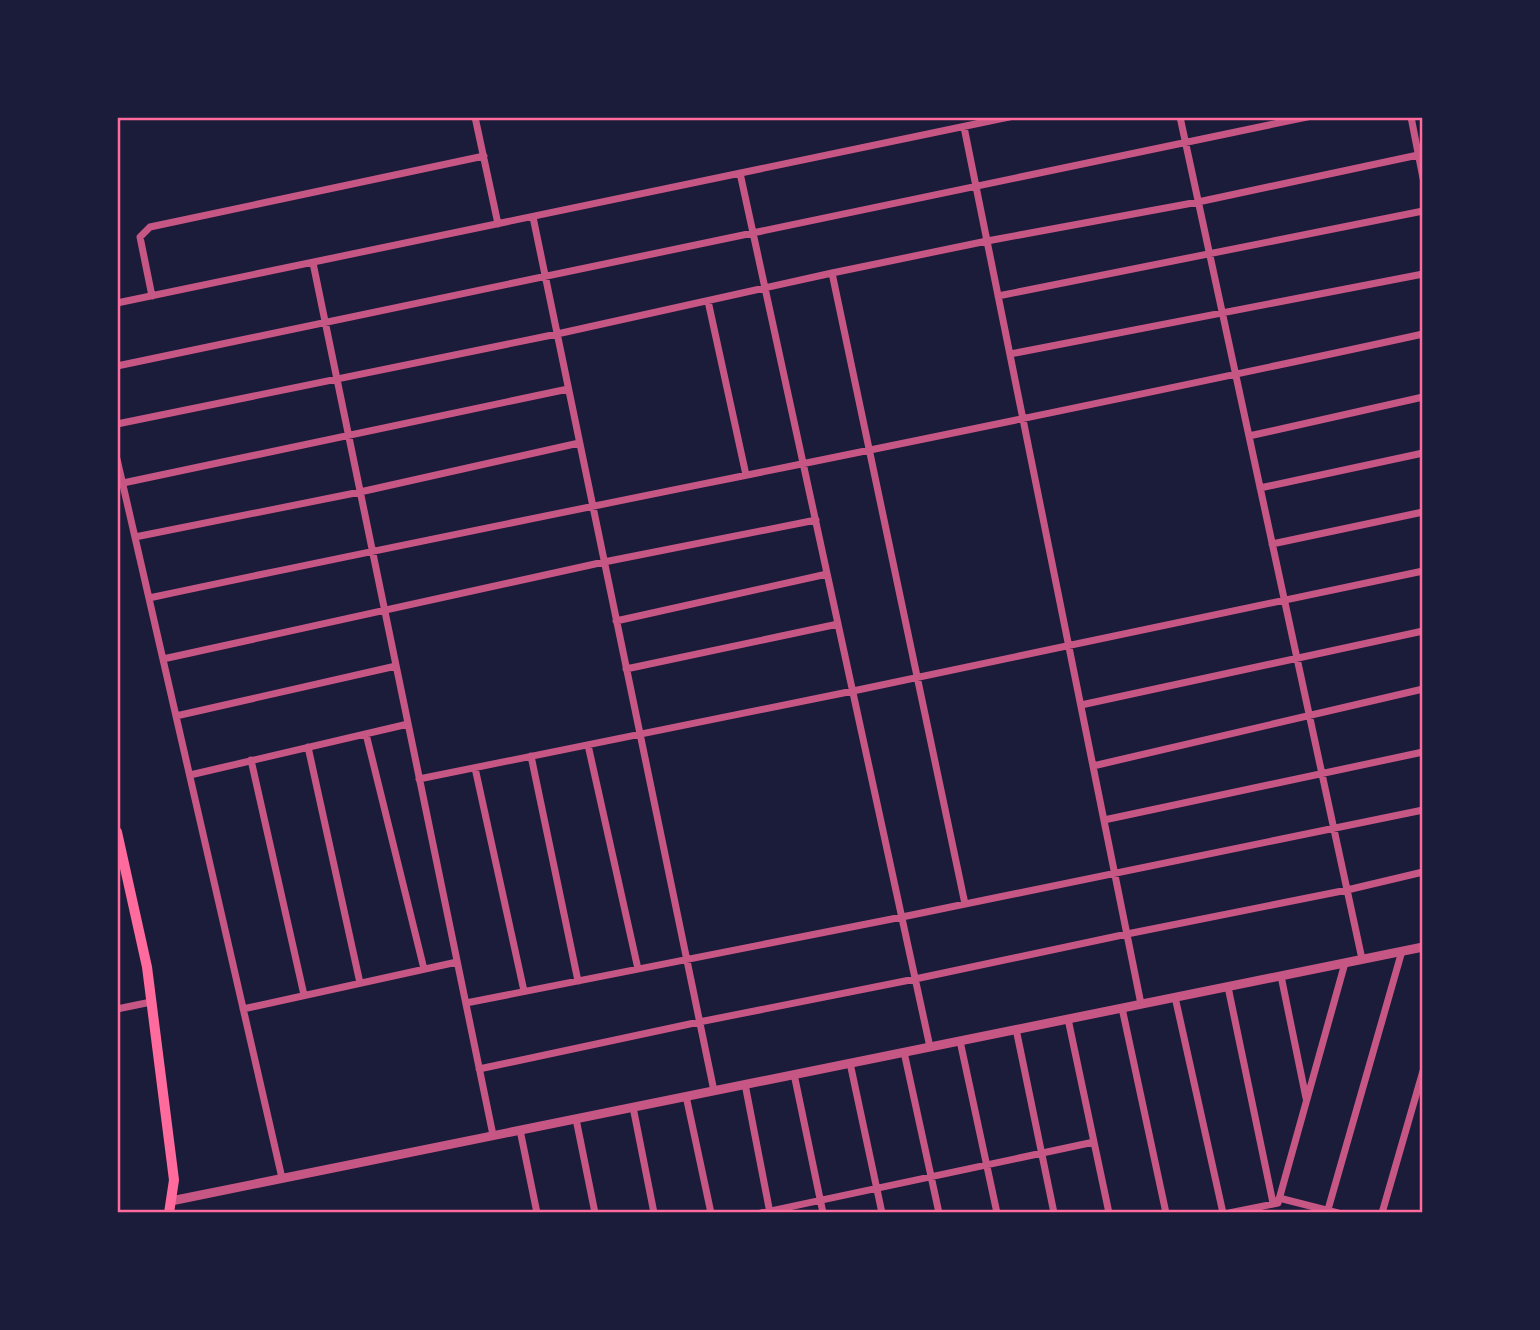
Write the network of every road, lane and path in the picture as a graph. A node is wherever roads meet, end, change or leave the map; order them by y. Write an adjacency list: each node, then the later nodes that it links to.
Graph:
1 (475, 117): 9 (street)
2 (1009, 117): 6 (street)
3 (1180, 117): 7 (street)
4 (1307, 117): 7 (street)
5 (1411, 117): 8 (street)
6 (964, 127): 10 (street); 12 (street)
7 (1186, 143): 12 (street); 13 (street)
8 (1418, 155): 11 (street); 13 (street)
9 (484, 156): 16 (street); 25 (street)
10 (740, 173): 15 (street); 17 (street)
11 (1423, 178)
12 (976, 187): 17 (street); 18 (street)
13 (1198, 202): 18 (street); 19 (street)
14 (1423, 211): 19 (street)
15 (533, 217): 16 (street); 23 (street)
16 (498, 224): 20 (street)
17 (753, 233): 23 (street); 24 (street)
18 (987, 241): 21 (street); 26 (street)
19 (1210, 254): 26 (street); 29 (street)
20 (313, 263): 25 (street); 30 (street)
21 (832, 273): 24 (street); 44 (street)
22 (1423, 274): 29 (street)
23 (545, 277): 30 (street); 31 (street)
24 (765, 288): 27 (street); 47 (street)
25 (152, 296): 28 (street)
26 (998, 296): 33 (street)
27 (708, 301): 31 (street); 48 (street)
28 (117, 303)
29 (1222, 313): 33 (street); 35 (street)
30 (325, 323): 34 (street); 36 (street)
31 (557, 334): 36 (street); 37 (street)
32 (1423, 334): 35 (street)
33 (1010, 354): 39 (street)
34 (117, 366)
35 (1236, 375): 39 (street); 42 (street)
36 (337, 379): 40 (street); 41 (street)
37 (568, 389): 41 (street); 43 (street)
38 (1423, 397): 42 (street)
39 (1023, 419): 44 (street); 67 (street)
40 (117, 424)
41 (348, 436): 49 (street); 51 (street)
42 (1249, 436): 50 (street)
43 (579, 443): 51 (street); 52 (street)
44 (869, 450): 47 (street); 72 (street)
45 (1423, 453): 50 (street)
46 (117, 459): 49 (street)
47 (803, 464): 48 (street); 54 (street)
48 (746, 475): 52 (street)
49 (123, 483): 55 (street)
50 (1260, 488): 56 (street)
51 (360, 492): 55 (street); 57 (street)
52 (593, 507): 57 (street); 58 (street)
53 (1423, 512): 56 (street)
54 (816, 520): 58 (street); 60 (street)
55 (135, 537): 61 (street)
56 (1272, 544): 62 (street)
57 (372, 551): 61 (street); 63 (street)
58 (604, 562): 63 (street); 64 (street)
59 (1423, 571): 62 (street)
60 (827, 574): 64 (street); 65 (street)
61 (149, 598): 69 (street)
62 (1284, 600): 67 (street); 68 (street)
63 (384, 611): 69 (street); 70 (street)
64 (616, 621): 71 (street)
65 (838, 624): 71 (street); 74 (street)
66 (1423, 631): 68 (street)
67 (1069, 646): 72 (street); 75 (street)
68 (1297, 658): 75 (street); 77 (street)
69 (163, 659): 76 (street)
70 (396, 666): 76 (street); 78 (street)
71 (626, 669): 80 (street)
72 (917, 678): 74 (street); 98 (street)
73 (1423, 689): 77 (street)
74 (853, 691): 80 (street); 99 (street)
75 (1081, 705): 86 (street)
76 (176, 716): 89 (street)
77 (1309, 716): 86 (street); 88 (street)
78 (408, 724): 79 (street); 90 (street)
79 (366, 734): 82 (street); 107 (street)
80 (640, 734): 81 (street); 103 (street)
81 (588, 745): 84 (street); 108 (street)
82 (308, 747): 85 (street); 112 (street)
83 (1423, 752): 88 (street)
84 (531, 756): 87 (street); 111 (street)
85 (251, 760): 89 (street); 115 (street)
86 (1093, 766): 92 (street)
87 (475, 768): 90 (street); 114 (street)
88 (1322, 774): 92 (street); 93 (street)
89 (190, 775): 122 (street)
90 (419, 779): 105 (street)
91 (1423, 810): 93 (street)
92 (1104, 820): 96 (street)
93 (1334, 828): 96 (street); 97 (street)
94 (117, 832): 117 (main road)
95 (1423, 872): 97 (street)
96 (1115, 873): 98 (street); 100 (street)
97 (1347, 890): 100 (street); 104 (street)
98 (965, 904): 99 (street)
99 (902, 917): 103 (street); 110 (street)
100 (1127, 934): 110 (street); 119 (street)
101 (1423, 947): 102 (street)
102 (1402, 951): 104 (street); 150 (street)
103 (686, 959): 108 (street); 124 (street)
104 (1362, 959): 106 (street)
105 (457, 962): 107 (street); 118 (street)
106 (1345, 963): 109 (street); 136 (street)
107 (424, 969): 112 (street)
108 (638, 969): 111 (street)
109 (1281, 976): 113 (street); 136 (street)
110 (915, 979): 124 (street); 127 (street)
111 (578, 981): 114 (street)
112 (360, 983): 115 (street)
113 (1228, 987): 116 (street); 149 (street)
114 (524, 991): 118 (street)
115 (304, 995): 122 (street)
116 (1175, 997): 119 (street); 165 (street)
117 (151, 1002): 121 (street); 148 (main road)
118 (466, 1003): 130 (street)
119 (1141, 1004): 120 (street)
120 (1122, 1008): 123 (street); 164 (street)
121 (117, 1009)
122 (243, 1009): 145 (street)
123 (1068, 1019): 125 (street); 141 (street)
124 (699, 1022): 130 (street); 134 (street)
125 (1016, 1030): 126 (street); 142 (street)
126 (960, 1041): 127 (street); 143 (street)
127 (930, 1047): 128 (street)
128 (904, 1052): 129 (street); 144 (street)
129 (850, 1063): 132 (street); 146 (street)
130 (479, 1069): 140 (street)
131 (1423, 1071): 168 (street)
132 (794, 1074): 133 (street); 147 (street)
133 (744, 1084): 134 (street); 151 (street)
134 (713, 1091): 135 (street)
135 (686, 1096): 137 (street); 156 (street)
136 (1306, 1101): 149 (street)
137 (633, 1107): 138 (street); 155 (street)
138 (576, 1119): 139 (street); 154 (street)
139 (520, 1130): 140 (street); 153 (street)
140 (493, 1135): 145 (street)
141 (1094, 1142): 142 (street); 163 (street)
142 (1042, 1153): 143 (street); 162 (street)
143 (986, 1165): 144 (street); 161 (street)
144 (931, 1176): 146 (street); 160 (street)
145 (282, 1178): 148 (street)
146 (877, 1188): 147 (street); 159 (street)
147 (821, 1200): 151 (street); 158 (street)
148 (171, 1201): 152 (main road)
149 (1276, 1201): 150 (street); 166 (street)
150 (1327, 1211): 167 (street)
151 (770, 1212): 157 (street)
152 (169, 1213)
153 (537, 1213)
154 (595, 1213)
155 (654, 1213)
156 (711, 1213)
157 (761, 1213)
158 (823, 1213)
159 (882, 1213)
160 (939, 1213)
161 (997, 1213)
162 (1055, 1213)
163 (1110, 1213)
164 (1167, 1213)
165 (1223, 1213)
166 (1228, 1213)
167 (1338, 1213)
168 (1382, 1213)

